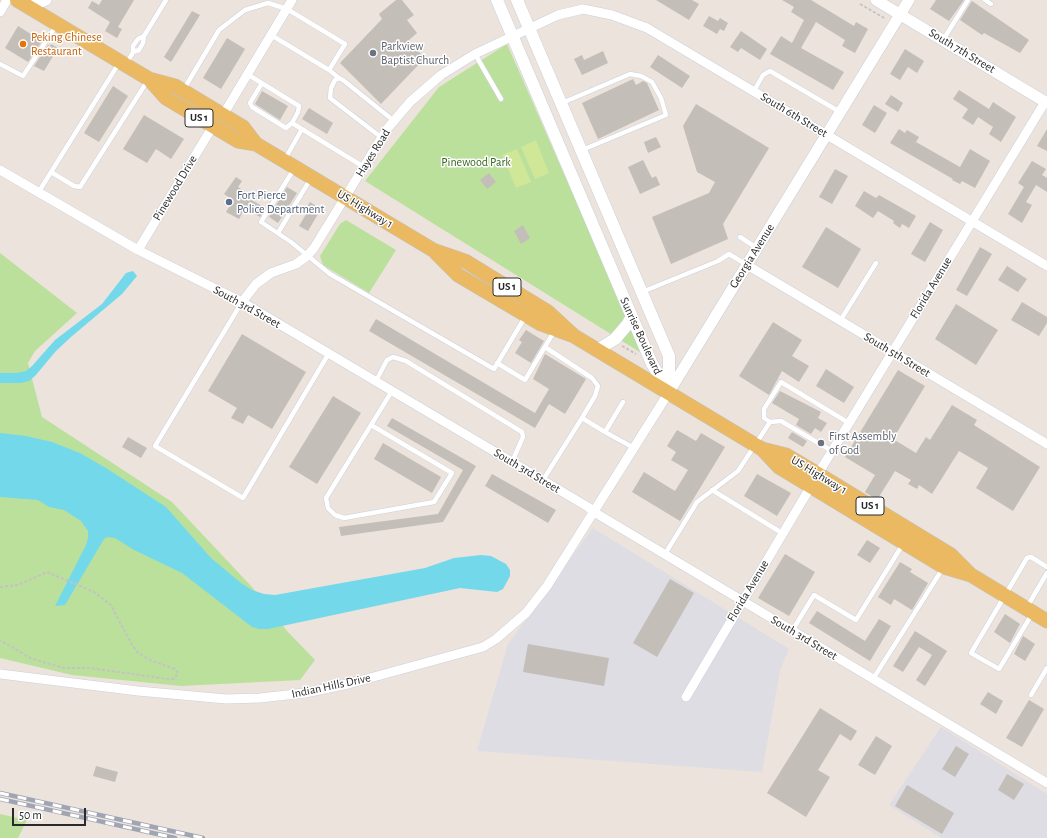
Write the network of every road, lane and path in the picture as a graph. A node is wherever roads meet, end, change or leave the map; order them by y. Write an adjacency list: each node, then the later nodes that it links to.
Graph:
1 (7, 0): 15 (street)
2 (46, 0): 11 (street)
3 (166, 0): 24 (lane)
4 (292, 0): 14 (street)
5 (497, 0): 21 (main road, Sunrise Boulevard)
6 (517, 0): 19 (main road, Sunrise Boulevard)
7 (876, 0): 16 (street, South 7th Street)
8 (909, 0): 16 (street, Georgia Avenue)
9 (968, 0): 22 (lane)
10 (985, 0): 13 (lane)
11 (24, 4): 18 (main road, US Highway 1 / US 1)
12 (860, 4): 17 (path)
13 (991, 4)
14 (287, 9): 20 (street); 26 (lane); 31 (lane)
15 (0, 12)
16 (901, 14): 22 (street, South 7th Street); 36 (street, Georgia Avenue)
17 (886, 19)
18 (57, 24): 24 (main road, US Highway 1 / US 1); 25 (lane)
19 (529, 29): 21 (street, Hayes Road); 32 (street, South 6th Street); 35 (main road, Sunrise Boulevard)
20 (271, 35): 26 (lane); 27 (street)
21 (512, 36): 23 (street, Hayes Road); 66 (main road, Sunrise Boulevard)
22 (943, 40): 34 (street, South 7th Street)
23 (475, 54): 33 (lane); 38 (street, Hayes Road)
24 (123, 63): 29 (main road, US Highway 1 / US 1); 49 (lane)
25 (0, 64)
26 (330, 70): 28 (lane)
27 (248, 74): 30 (lane); 37 (street)
28 (339, 78): 38 (lane); 43 (lane)
29 (149, 79): 31 (main road, US Highway 1 / US 1); 40 (main road, US Highway 1 / US 1); 49 (lane)
30 (262, 83): 39 (lane); 39 (lane)
31 (183, 91): 37 (main road, US Highway 1 / US 1)
32 (754, 91): 36 (lane); 42 (street, South 6th Street)
33 (502, 99)
34 (1046, 102): 53 (street, Florida Avenue)
35 (560, 104): 45 (main road, Sunrise Boulevard); 45 (lane)
36 (840, 112): 42 (street, Georgia Avenue)
37 (222, 115): 44 (main road, US Highway 1 / US 1)
38 (394, 121): 43 (street, Hayes Road)
39 (292, 123): 41 (lane)
40 (212, 126): 44 (main road, US Highway 1 / US 1); 57 (street, Pinewood Drive)
41 (302, 129): 46 (lane); 47 (lane)
42 (827, 134): 53 (street, South 6th Street); 56 (street, Georgia Avenue)
43 (382, 138): 47 (street, Hayes Road)
44 (256, 144): 46 (main road, US Highway 1 / US 1)
45 (580, 151): 63 (main road, Sunrise Boulevard)
46 (289, 164): 50 (main road, US Highway 1 / US 1); 54 (lane)
47 (364, 166): 52 (street, Hayes Road)
48 (0, 170): 51 (street, South 3rd Street)
49 (51, 172): 51 (lane)
50 (312, 177): 52 (main road, US Highway 1 / US 1); 54 (lane)
51 (38, 193): 57 (street, South 3rd Street)
52 (345, 198): 58 (main road, US Highway 1 / US 1); 59 (street, Hayes Road)
53 (972, 221): 62 (street, South 6th Street); 73 (street, Florida Avenue)
54 (278, 233): 59 (lane)
55 (740, 237): 56 (lane)
56 (757, 248): 61 (street, Georgia Avenue)
57 (138, 250): 64 (street, South 3rd Street)
58 (433, 250): 65 (main road, US Highway 1 / US 1); 69 (main road, US Highway 1 / US 1)
59 (307, 256): 64 (street, Hayes Road); 76 (lane)
60 (876, 263): 67 (lane)
61 (747, 265): 63 (lane); 67 (street, South 5th Street); 79 (street, Georgia Avenue)
62 (1047, 266)
63 (642, 292): 79 (main road, Sunrise Boulevard)
64 (242, 302): 74 (street, South 3rd Street); 74 (lane)
65 (526, 315): 68 (main road, US Highway 1 / US 1); 76 (lane)
66 (632, 317): 72 (main road); 79 (main road, Sunrise Boulevard)
67 (840, 321): 73 (street, South 5th Street)
68 (556, 330): 69 (main road, US Highway 1 / US 1); 71 (lane)
69 (574, 336): 72 (main road, US Highway 1 / US 1)
70 (618, 342): 75 (path)
71 (545, 347): 76 (lane); 81 (lane)
72 (597, 350): 79 (main road, US Highway 1 / US 1)
73 (892, 352): 83 (street, Florida Avenue); 86 (street, South 5th Street)
74 (329, 353): 77 (street, South 3rd Street)
75 (642, 358)
76 (497, 363)
77 (376, 381): 78 (street, South 3rd Street); 90 (lane)
78 (392, 391): 84 (lane); 90 (street, South 3rd Street)
79 (669, 392): 87 (main road, US Highway 1 / US 1); 88 (street, Georgia Avenue)
80 (623, 402): 85 (lane)
81 (582, 418): 85 (lane); 91 (lane)
82 (770, 422): 83 (lane); 87 (lane); 89 (lane)
83 (849, 423): 89 (street, Florida Avenue)
84 (372, 425): 84 (lane)
85 (605, 432): 88 (lane)
86 (1047, 444)
87 (759, 447): 92 (main road, US Highway 1 / US 1); 93 (lane)
88 (634, 448): 94 (street, Georgia Avenue)
89 (832, 452): 92 (street, Florida Avenue)
90 (512, 462): 91 (street, South 3rd Street)
91 (543, 480): 94 (street, South 3rd Street)
92 (815, 480): 95 (street, Florida Avenue); 96 (main road, US Highway 1 / US 1); 101 (main road, US Highway 1 / US 1)
93 (712, 490): 95 (lane); 97 (lane)
94 (594, 512): 97 (street, South 3rd Street); 110 (street, Indian Hills Drive)
95 (782, 533): 104 (street, Florida Avenue)
96 (904, 542): 98 (main road, US Highway 1 / US 1); 107 (lane)
97 (664, 554): 104 (street, South 3rd Street)
98 (944, 566): 101 (main road, US Highway 1 / US 1); 111 (lane)
99 (1047, 567): 103 (lane)
100 (1047, 573): 105 (lane)
101 (971, 575): 103 (main road, US Highway 1 / US 1)
102 (0, 587): 108 (path)
103 (1005, 595): 105 (main road, US Highway 1 / US 1); 105 (lane)
104 (741, 601): 107 (street, South 3rd Street); 113 (street, Florida Avenue)
105 (1029, 610): 106 (main road, US Highway 1 / US 1)
106 (1047, 621)
107 (792, 631): 111 (street, South 3rd Street)
108 (0, 640)
109 (1047, 668): 112 (lane)
110 (0, 674)
111 (873, 679): 114 (street, South 3rd Street)
112 (1031, 695)
113 (686, 697)
114 (1047, 783)

